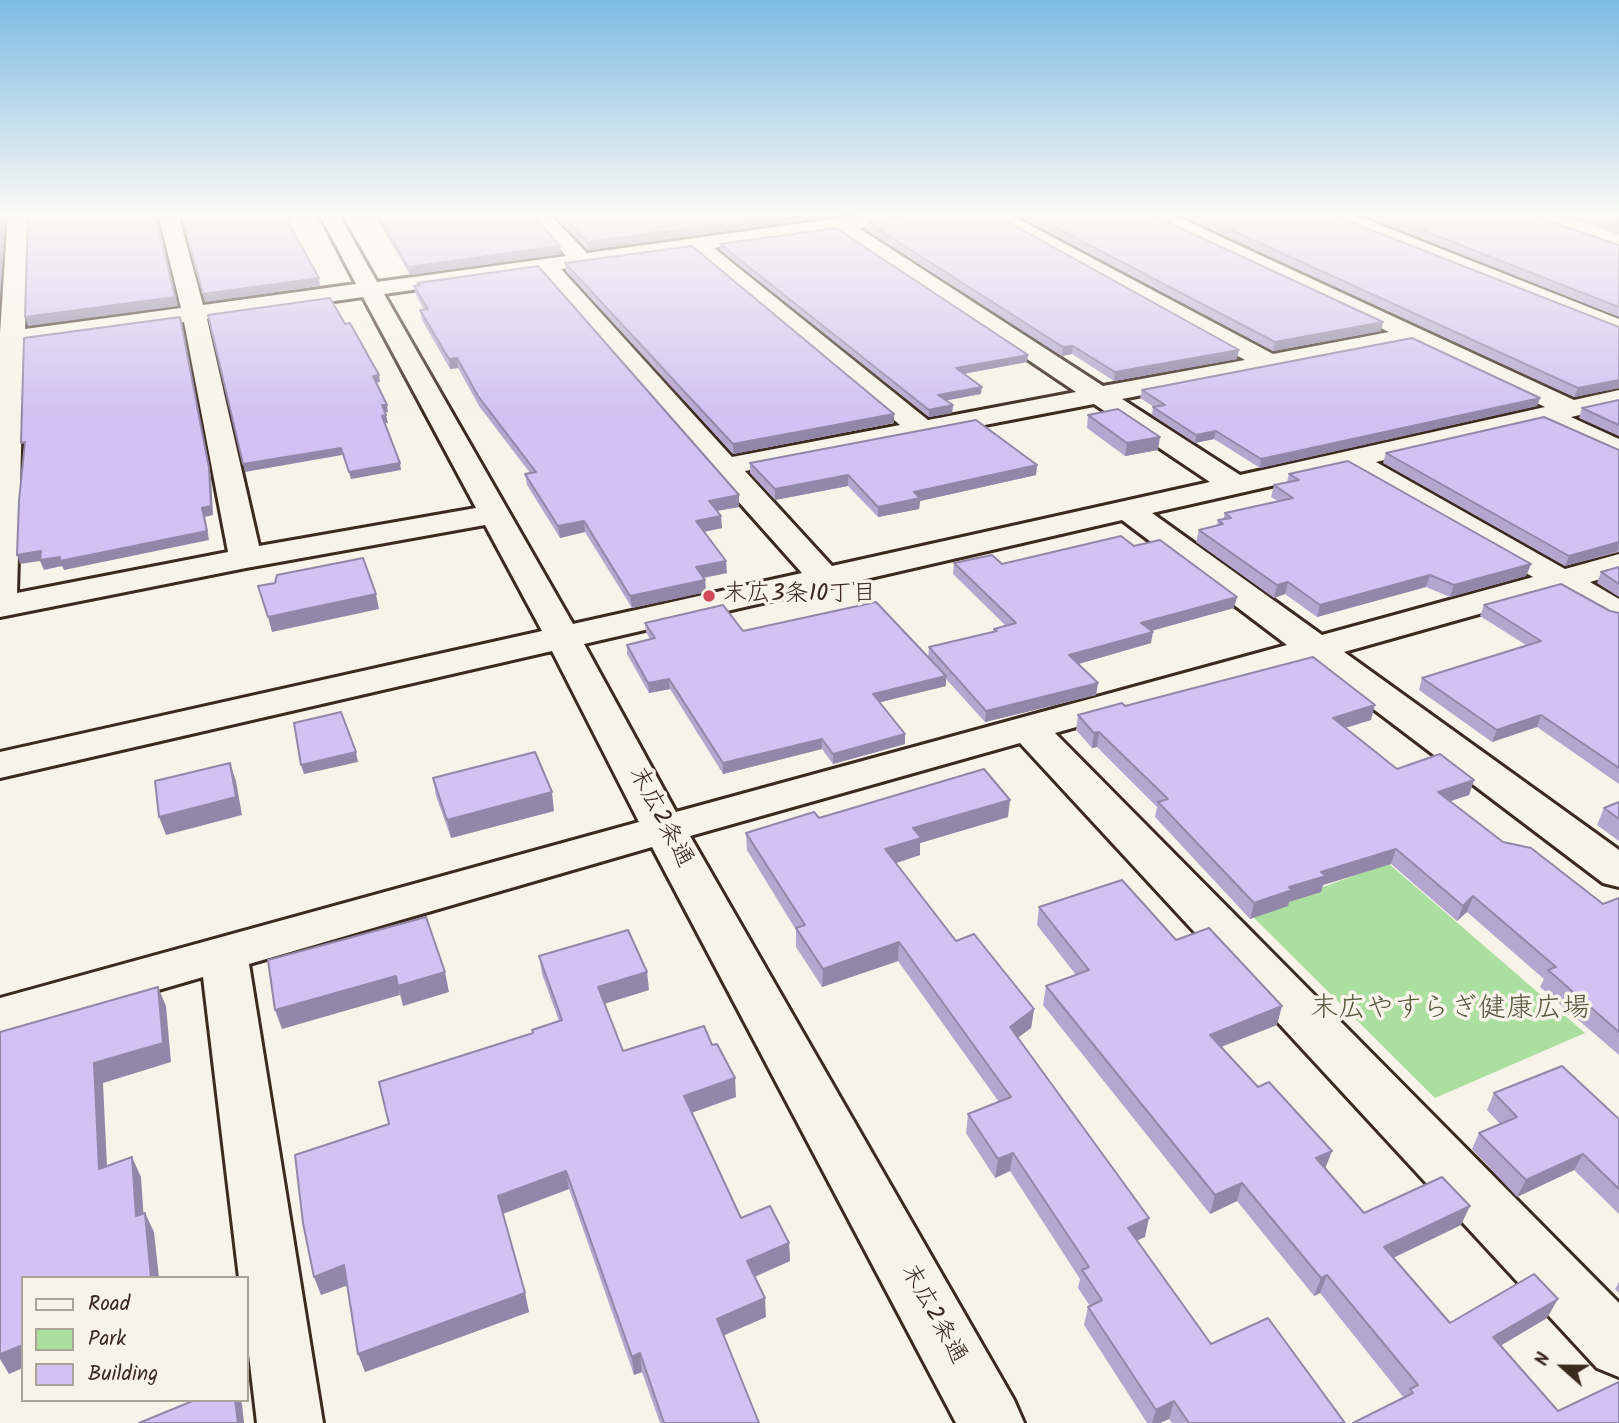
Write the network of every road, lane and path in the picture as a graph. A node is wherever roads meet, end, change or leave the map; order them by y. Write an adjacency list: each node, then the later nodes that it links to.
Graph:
1 (12, 279): 15 (street)
2 (185, 279): 12 (street)
3 (364, 279): 11 (street, 末広2条通)
4 (440, 279): 11 (street)
5 (559, 279): 23 (street)
6 (740, 279): 20 (street)
7 (924, 279): 17 (street)
8 (1114, 279): 16 (street)
9 (1293, 279): 14 (street)
10 (1498, 279): 13 (street)
11 (369, 289): 12 (street); 26 (street, 末広2条通)
12 (194, 314): 15 (street); 27 (street)
13 (1619, 327)
14 (1413, 335): 16 (street); 19 (street)
15 (6, 339): 31 (street)
16 (1268, 362): 17 (street)
17 (1101, 395): 20 (street); 24 (street)
18 (1619, 398): 19 (street)
19 (1558, 412): 21 (street); 22 (street)
20 (921, 428): 23 (street)
21 (1619, 450)
22 (1350, 459): 24 (street); 30 (street)
23 (723, 467): 29 (street)
24 (1236, 485): 25 (street)
25 (1127, 509): 29 (street); 35 (street)
26 (492, 514): 27 (street); 34 (street, 末広2条通)
27 (246, 558): 32 (street)
28 (1619, 564): 30 (street)
29 (824, 578): 34 (street)
30 (1563, 580): 33 (street); 35 (street)
31 (0, 600)
32 (0, 607)
33 (1619, 613)
34 (563, 638): 37 (street); 38 (street, 末広2条通)
35 (1317, 648): 36 (street); 39 (street)
36 (1027, 727): 38 (street); 42 (street)
37 (0, 765)
38 (664, 829): 40 (street); 44 (street, 末広2条通)
39 (1619, 872)
40 (224, 955): 41 (street); 43 (street)
41 (0, 1017)
42 (1619, 1347)
43 (290, 1423)
44 (991, 1423)

